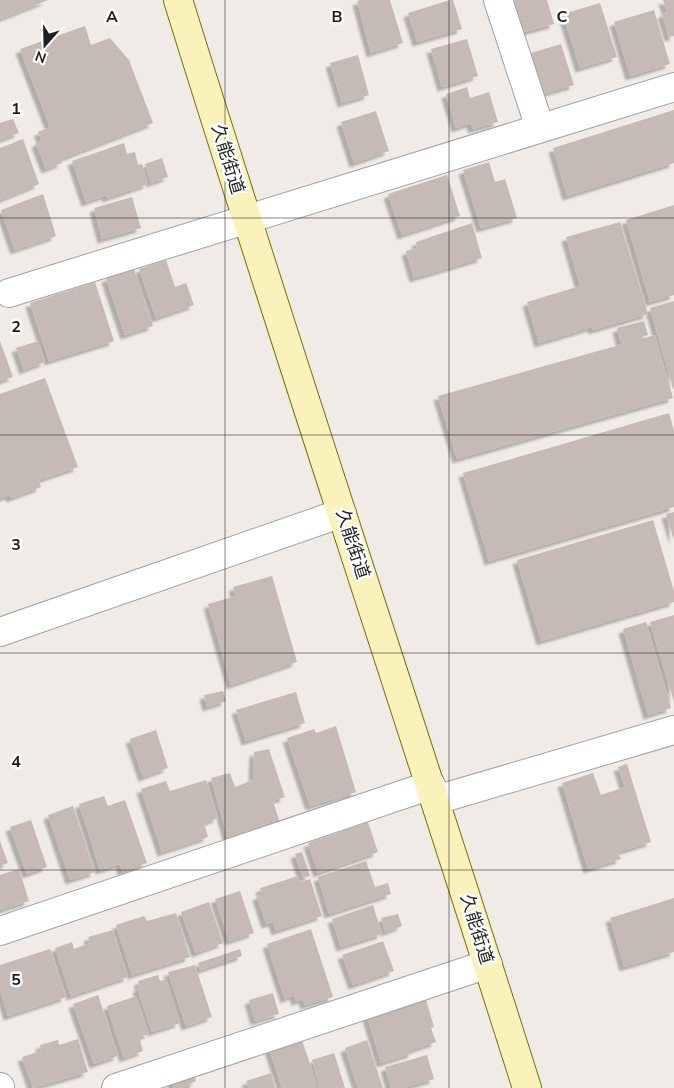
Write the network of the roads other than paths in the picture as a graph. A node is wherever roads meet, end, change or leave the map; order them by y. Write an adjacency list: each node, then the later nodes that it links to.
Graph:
1 (178, 0): 5 (main road, 久能街道)
2 (498, 0): 4 (street)
3 (674, 87): 4 (street)
4 (540, 128): 5 (street)
5 (246, 218): 6 (street); 7 (main road, 久能街道)
6 (9, 293)
7 (342, 513): 8 (street); 10 (main road, 久能街道)
8 (0, 632)
9 (674, 730): 10 (street)
10 (433, 792): 11 (street); 12 (main road, 久能街道)
11 (0, 931)
12 (488, 964): 13 (street); 14 (main road, 久能街道)
13 (116, 1088)
14 (527, 1088)

